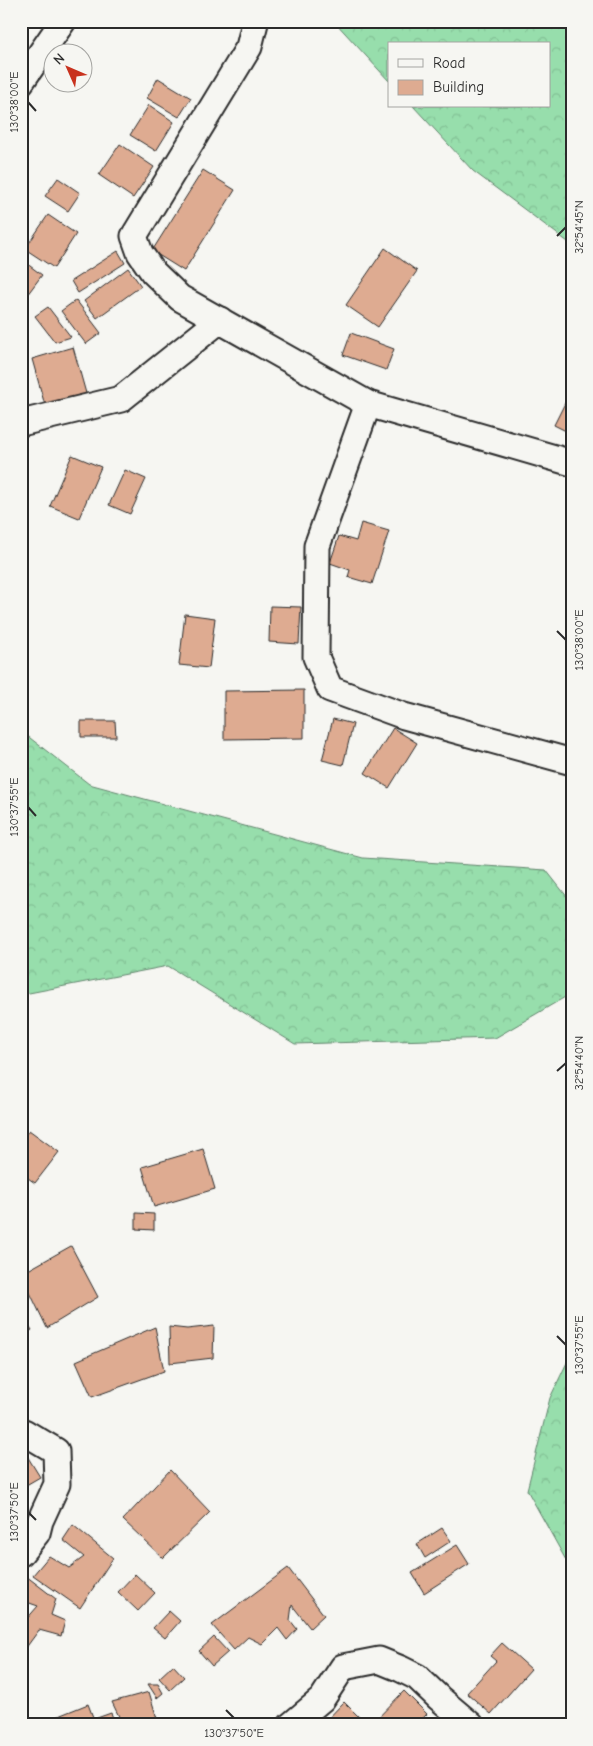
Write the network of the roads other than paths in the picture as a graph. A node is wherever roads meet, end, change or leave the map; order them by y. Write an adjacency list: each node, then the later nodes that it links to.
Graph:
1 (63, 21): 3 (street)
2 (253, 21): 4 (street)
3 (21, 82)
4 (220, 320): 5 (street); 6 (street)
5 (368, 404): 7 (street); 8 (street)
6 (21, 422)
7 (572, 463)
8 (572, 762)
9 (21, 1433): 10 (street)
10 (21, 1553)
11 (291, 1725): 12 (street)
12 (471, 1725)

